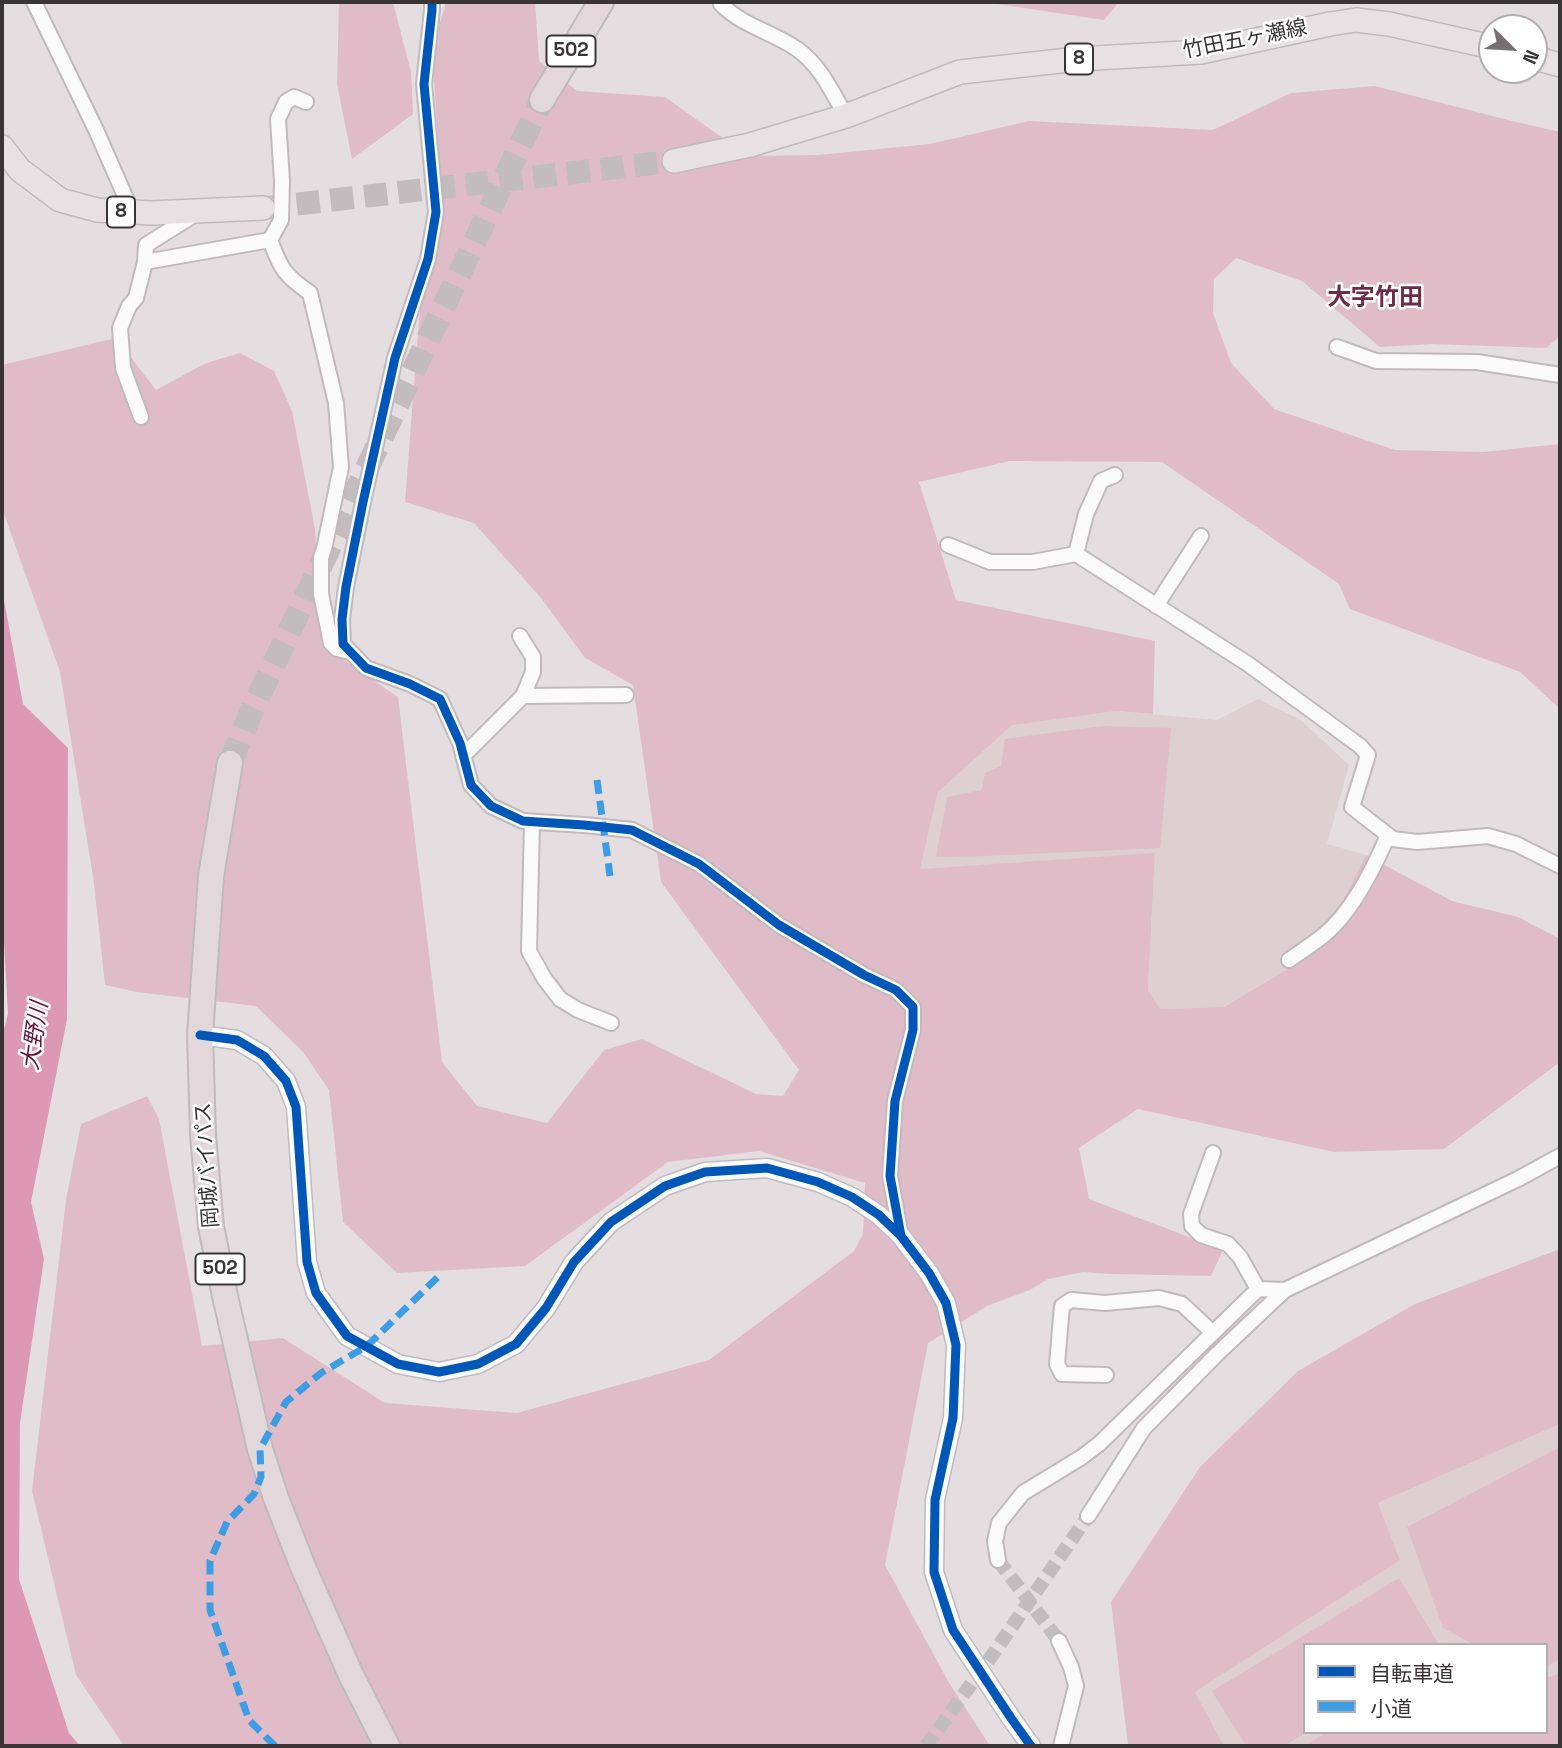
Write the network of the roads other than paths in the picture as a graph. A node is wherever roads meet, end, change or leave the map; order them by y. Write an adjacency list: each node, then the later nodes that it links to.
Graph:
1 (34, 2): 13 (street)
2 (432, 2): 25 (street)
3 (601, 2): 6 (highway, 502)
4 (722, 2): 8 (street)
5 (1478, 44): 8 (main road, 竹田五ヶ瀬線 / 8)
6 (542, 100)
7 (306, 102): 14 (street)
8 (846, 116): 10 (main road, 竹田五ヶ瀬線 / 8)
9 (2, 147): 13 (main road, 8)
10 (674, 160)
11 (263, 208): 12 (main road, 8)
12 (201, 211): 13 (main road, 8); 15 (street)
13 (132, 212)
14 (270, 240): 15 (street); 25 (street)
15 (145, 262): 18 (street)
16 (1336, 347): 17 (street)
17 (1560, 375)
18 (141, 417)
19 (1115, 475): 22 (street)
20 (1201, 537): 23 (street)
21 (948, 545): 22 (street)
22 (1076, 554): 23 (street)
23 (1156, 606): 31 (street)
24 (520, 636): 27 (street)
25 (351, 652): 28 (street)
26 (626, 695): 27 (street)
27 (523, 696): 28 (street)
28 (463, 756): 30 (street)
29 (230, 763): 35 (highway, 岡城バイパス / 502)
30 (532, 822): 34 (street); 38 (street)
31 (1388, 835): 32 (street); 33 (street)
32 (1560, 866)
33 (1289, 960)
34 (611, 1023)
35 (200, 1035): 38 (street); 46 (highway, 岡城バイパス / 502)
36 (1213, 1153): 39 (street)
37 (1560, 1156): 40 (street)
38 (901, 1236): 47 (street)
39 (1258, 1289): 40 (street); 41 (street)
40 (1286, 1290): 43 (street)
41 (1213, 1333): 42 (street); 44 (street)
42 (1106, 1375)
43 (1088, 1516)
44 (998, 1560)
45 (1059, 1642): 48 (street)
46 (387, 1746)
47 (1031, 1746)
48 (1061, 1746)

